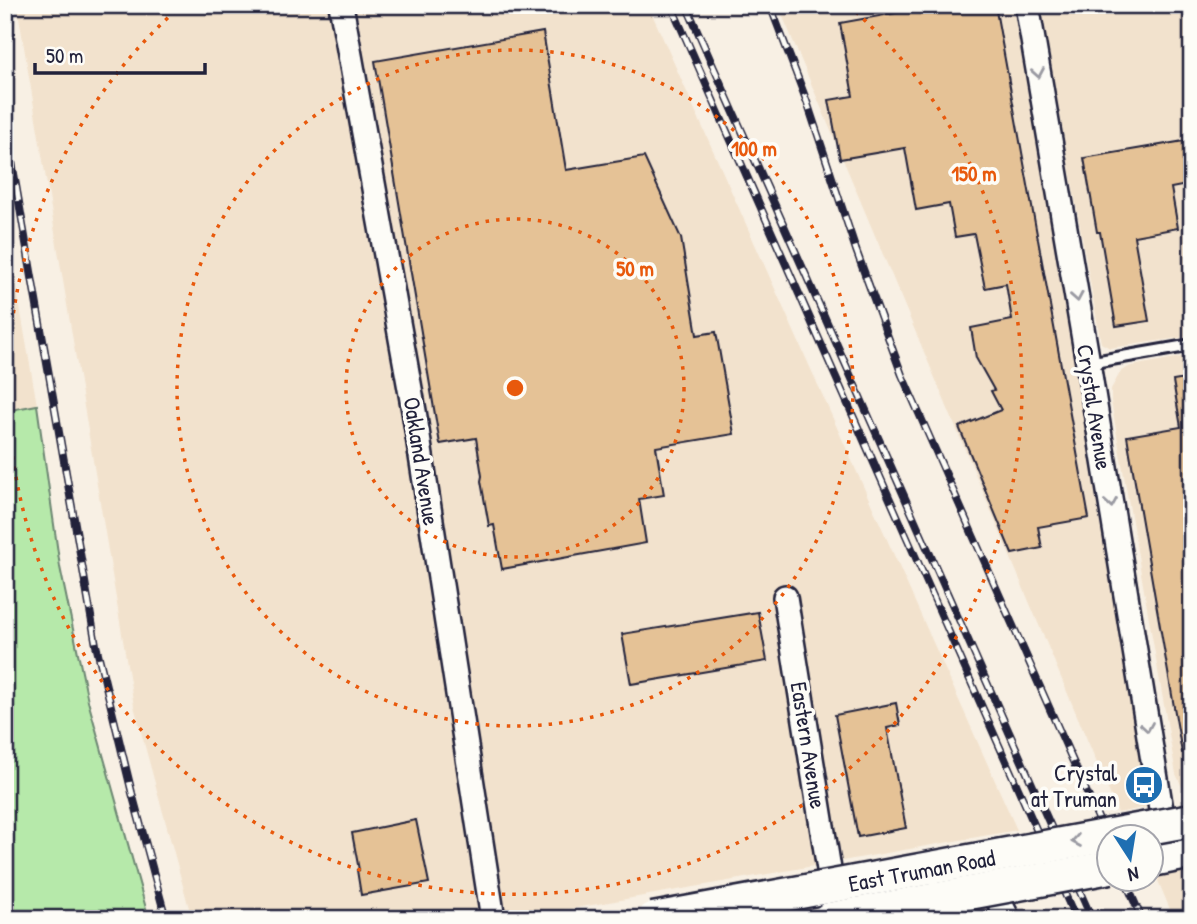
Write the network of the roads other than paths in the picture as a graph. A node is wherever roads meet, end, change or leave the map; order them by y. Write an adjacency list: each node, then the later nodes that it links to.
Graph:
1 (341, 5): 13 (street, Oakland Avenue)
2 (1027, 5): 4 (street, Crystal Avenue, one-way to 4)
3 (1192, 345): 4 (lane)
4 (1088, 363): 7 (street, Crystal Avenue, one-way to 7)
5 (785, 597): 11 (street, Eastern Avenue)
6 (1192, 805): 7 (street)
7 (1161, 810): 9 (street, Crystal Avenue)
8 (1192, 820): 14 (main road, East Truman Road, one-way to 14, bridge)
9 (1176, 854)
10 (1096, 869): 11 (main road, East Truman Road, bridge)
11 (831, 906): 12 (street); 16 (street)
12 (730, 916): 15 (street)
13 (493, 919)
14 (653, 919)
15 (705, 919)
16 (1007, 919)

